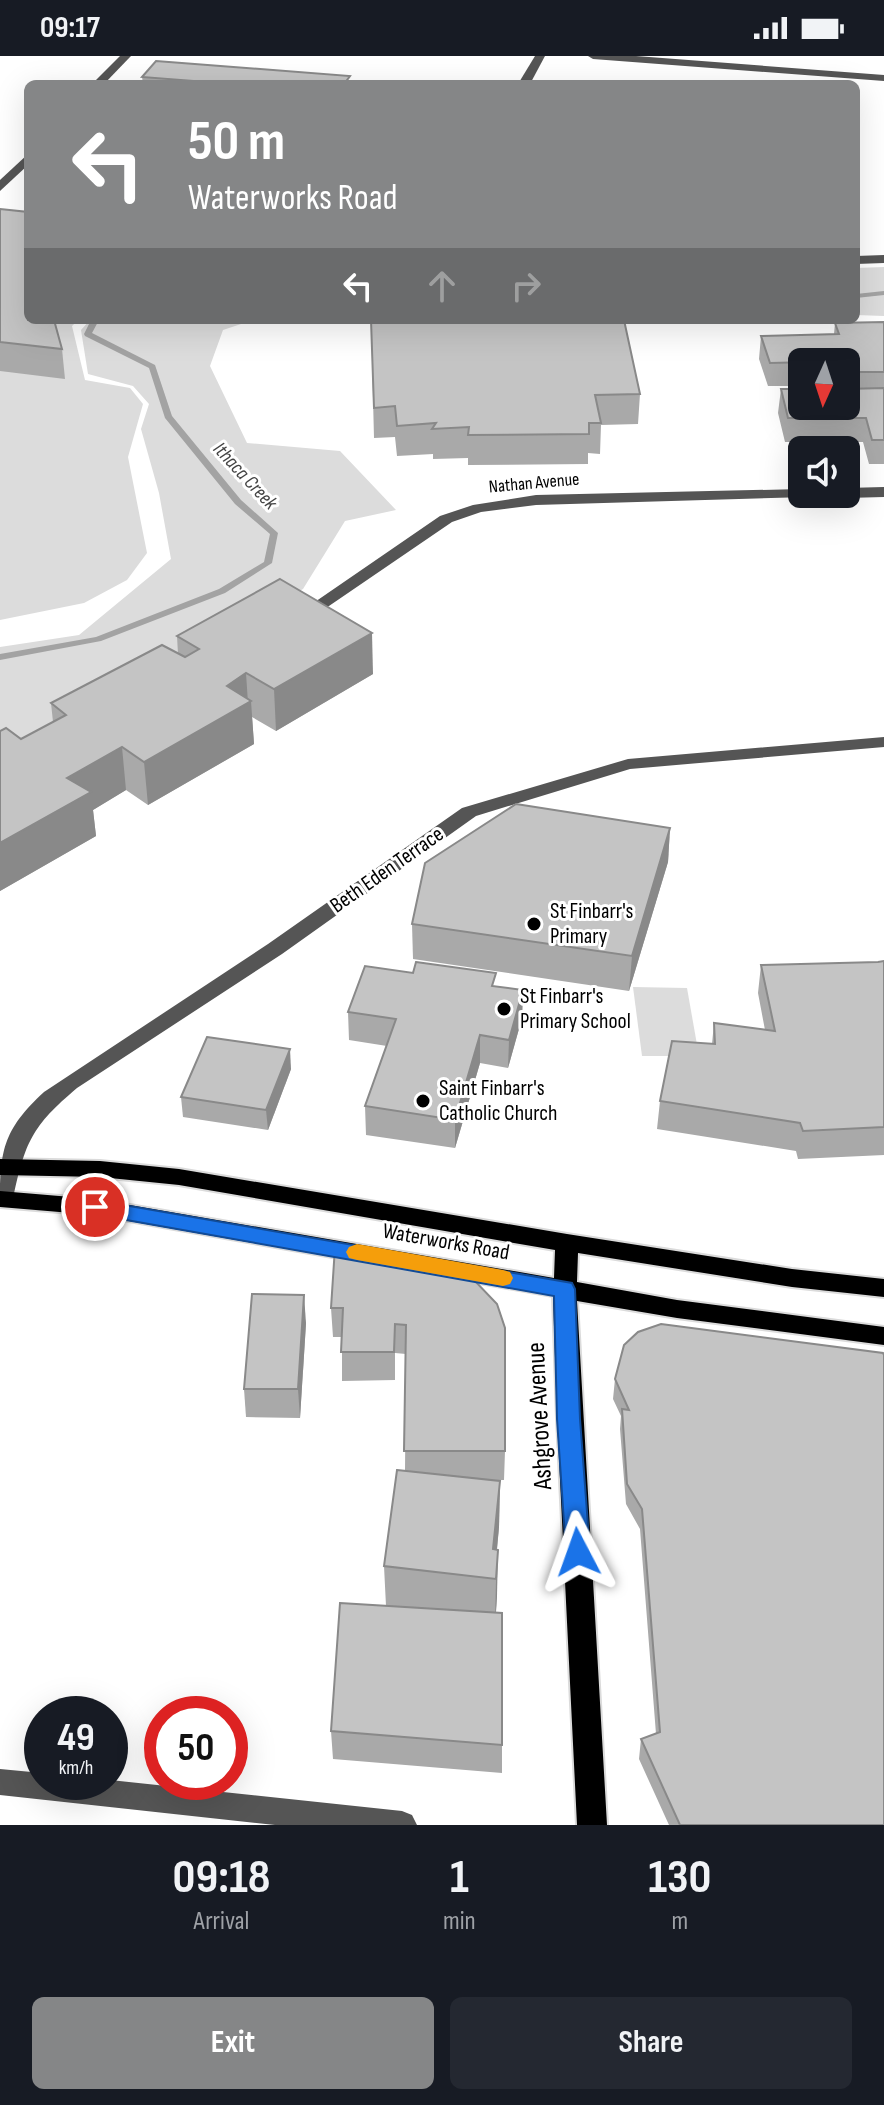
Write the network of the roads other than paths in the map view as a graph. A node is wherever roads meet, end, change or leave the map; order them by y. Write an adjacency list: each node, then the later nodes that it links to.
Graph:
1 (126, 56): 8 (street)
2 (540, 56): 9 (street)
3 (593, 56): 5 (street)
4 (794, 56): 5 (street)
5 (789, 71): 7 (street)
6 (884, 78): 7 (street)
7 (830, 79)
8 (102, 80)
9 (526, 80)
10 (24, 162): 11 (street)
11 (0, 187)
12 (884, 259): 13 (street)
13 (860, 260)
14 (884, 492): 15 (street)
15 (860, 493)
16 (788, 494): 17 (street, Nathan Avenue)
17 (301, 617)
18 (884, 742): 19 (street, Beth Eden Terrace)
19 (4, 1167): 20 (street, Beth Eden Terrace); 21 (main road, Waterworks Road)
20 (1, 1199): 23 (main road, Waterworks Road)
21 (567, 1243): 22 (main road, Waterworks Road); 23 (main road, Ashgrove Avenue)
22 (884, 1288)
23 (565, 1289): 24 (main road, Waterworks Road); 27 (main road, Ashgrove Avenue)
24 (884, 1336)
25 (0, 1782): 26 (street)
26 (402, 1825)
27 (592, 1825)

